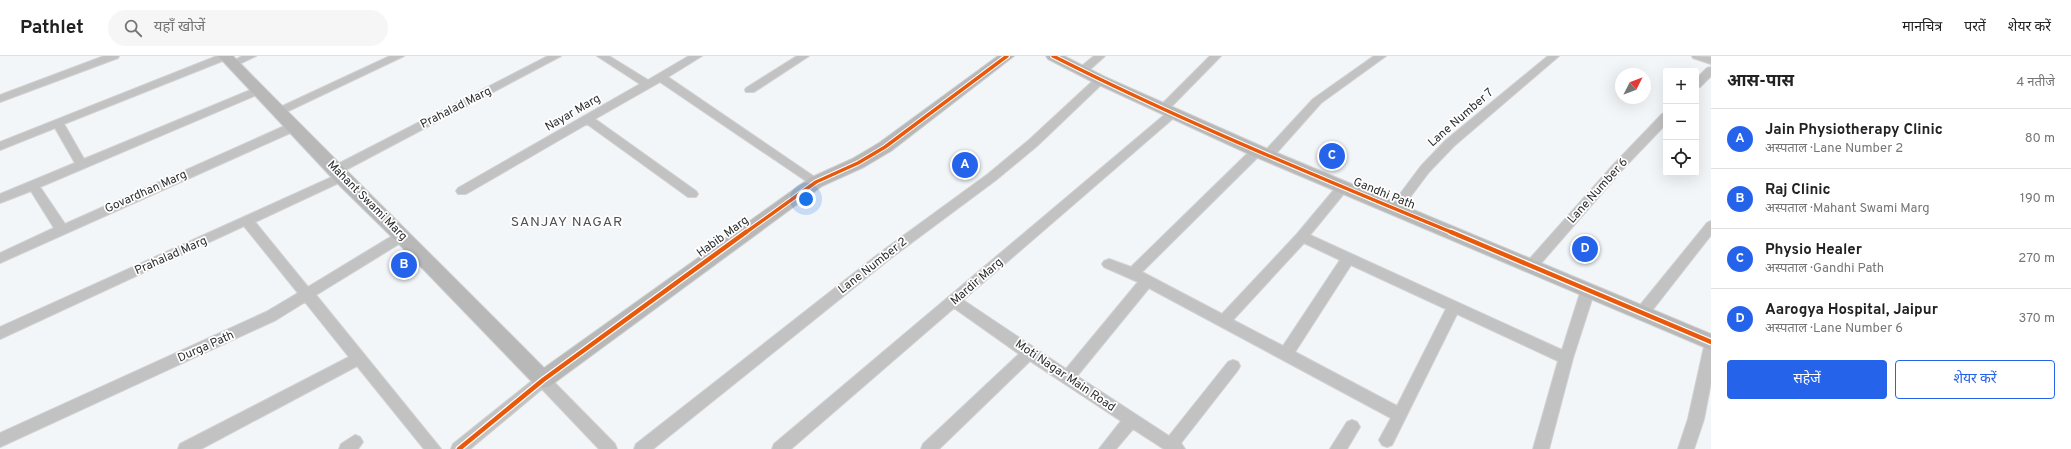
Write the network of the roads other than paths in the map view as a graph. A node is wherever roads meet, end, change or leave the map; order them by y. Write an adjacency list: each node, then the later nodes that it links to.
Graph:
1 (114, 56): 25 (street)
2 (251, 56): 15 (street)
3 (399, 56): 27 (street)
4 (556, 56): 35 (street, Prahalad Marg)
5 (602, 56): 22 (street)
6 (697, 56): 19 (street, Nayar Marg)
7 (804, 56): 23 (street)
8 (1007, 56): 36 (street, Habib Marg)
9 (1052, 56): 18 (street, Gandhi Path)
10 (1100, 56): 18 (street)
11 (1216, 56): 26 (street, Mardir Marg)
12 (1380, 56): 33 (street)
13 (1554, 56): 42 (street, Lane Number 7)
14 (1697, 56): 16 (street)
15 (228, 59): 24 (street, Mahant Swami Marg); 30 (street)
16 (1711, 61)
17 (1711, 70): 21 (street)
18 (1082, 71): 20 (street, Gandhi Path)
19 (660, 77): 22 (street, Nayar Marg); 36 (street)
20 (1100, 80): 26 (street, Gandhi Path); 80 (street, Lane Number 2)
21 (1699, 82)
22 (647, 84): 28 (street, Nayar Marg)
23 (750, 90)
24 (257, 91): 27 (street, Mahant Swami Marg); 34 (street)
25 (0, 99)
26 (1168, 111): 33 (street, Gandhi Path); 56 (street, Mardir Marg)
27 (278, 112): 31 (street, Mahant Swami Marg)
28 (589, 120): 39 (street, Nayar Marg); 40 (street)
29 (1663, 120): 51 (street, Lane Number 6)
30 (58, 123): 32 (street); 34 (street)
31 (293, 127): 35 (street, Mahant Swami Marg); 45 (street, Govardhan Marg)
32 (0, 146)
33 (1262, 153): 38 (street, Gandhi Path); 52 (street)
34 (82, 165): 37 (street)
35 (338, 174): 43 (street, Prahalad Marg); 46 (street, Mahant Swami Marg)
36 (816, 182): 69 (street, Habib Marg)
37 (33, 185): 41 (street); 45 (street)
38 (1342, 188): 42 (street, Gandhi Path); 47 (street)
39 (462, 191)
40 (692, 194)
41 (0, 199)
42 (1395, 209): 51 (street, Gandhi Path)
43 (247, 221): 55 (street); 60 (street, Prahalad Marg)
44 (1711, 226): 58 (street)
45 (62, 230): 48 (street, Govardhan Marg)
46 (402, 236): 55 (street, Durga Path); 69 (street, Mahant Swami Marg)
47 (1302, 237): 49 (street); 59 (street)
48 (0, 258)
49 (1348, 259): 57 (street); 64 (street)
50 (1109, 264): 52 (street)
51 (1530, 266): 54 (street, Gandhi Path)
52 (1133, 273): 53 (street)
53 (1147, 282): 59 (street); 68 (street)
54 (1588, 290): 58 (street, Gandhi Path); 65 (street)
55 (308, 295): 66 (street); 73 (street, Durga Path)
56 (954, 302): 63 (street, Moti Nagar Main Road); 81 (street, Mardir Marg)
57 (1454, 306): 65 (street); 70 (street)
58 (1642, 313): 61 (street, Gandhi Path)
59 (1223, 322): 64 (street)
60 (0, 333)
61 (1711, 342)
62 (1711, 347): 86 (street)
63 (1029, 353): 68 (street, Moti Nagar Main Road); 82 (street)
64 (1286, 354): 70 (street)
65 (1566, 358): 85 (street)
66 (358, 359): 76 (street); 77 (street)
67 (1233, 366): 75 (street)
68 (1067, 378): 71 (street, Moti Nagar Main Road)
69 (543, 380): 78 (street, Habib Marg); 79 (street, Mahant Swami Marg)
70 (1400, 415): 74 (street)
71 (1131, 420): 75 (street, Moti Nagar Main Road); 83 (street)
72 (1352, 427): 84 (street)
73 (0, 440)
74 (1387, 440)
75 (1174, 447)
76 (186, 449)
77 (433, 449)
78 (459, 449)
79 (608, 449)
80 (642, 449)
81 (780, 449)
82 (929, 449)
83 (1107, 449)
84 (1338, 449)
85 (1541, 449)
86 (1686, 449)

